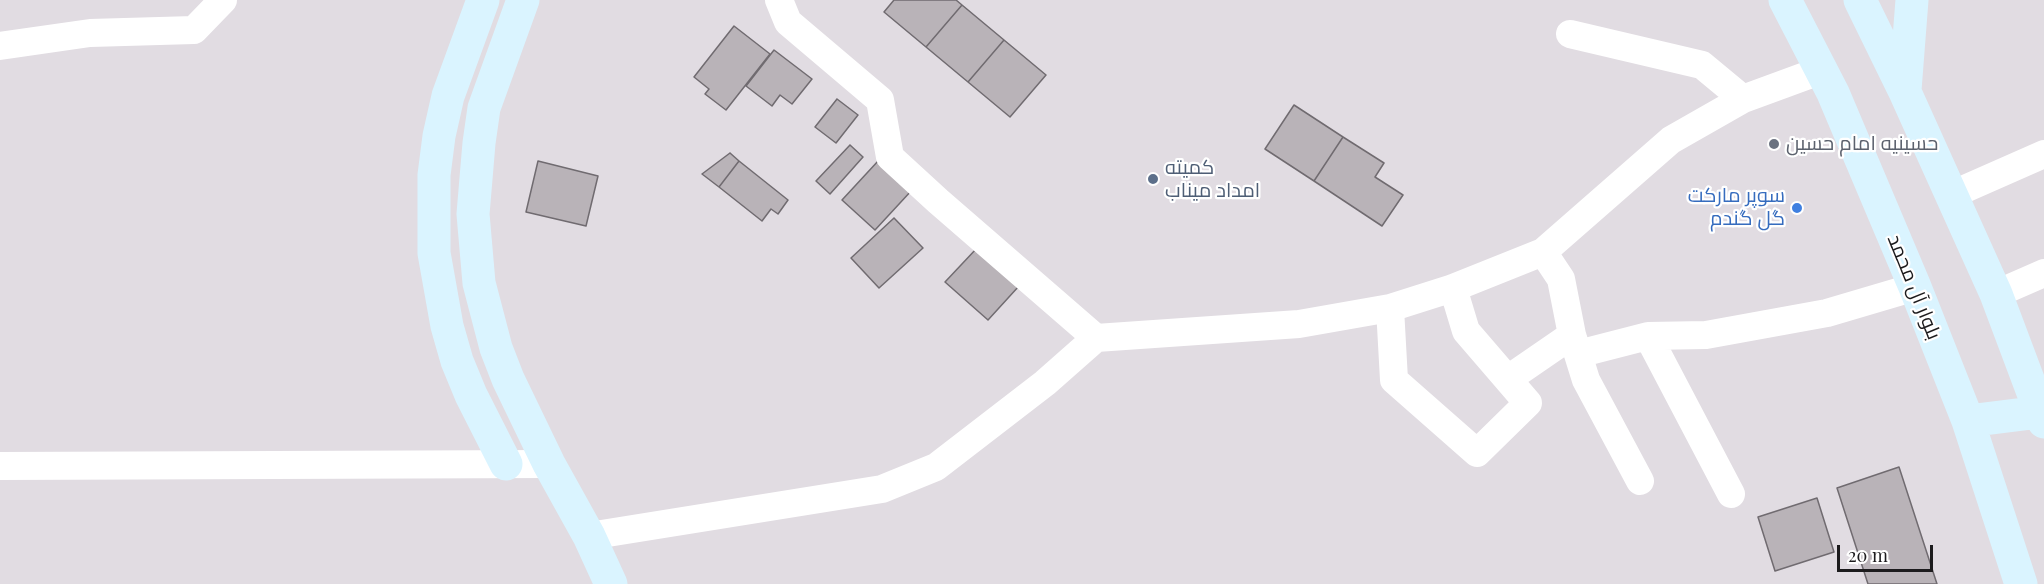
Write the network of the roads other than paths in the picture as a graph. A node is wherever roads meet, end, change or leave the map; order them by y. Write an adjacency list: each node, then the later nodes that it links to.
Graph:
1 (223, 0): 9 (street)
2 (483, 0): 27 (main road)
3 (523, 0): 28 (main road)
4 (779, 0): 22 (street)
5 (1785, 0): 10 (main road, بلوار آل محمد)
6 (1860, 0): 11 (main road)
7 (1912, 0): 11 (main road)
8 (1570, 34): 12 (street)
9 (0, 46)
10 (1821, 70): 12 (street); 17 (main road, بلوار آل محمد)
11 (1905, 92): 14 (main road)
12 (1743, 99): 15 (street)
13 (2044, 154): 14 (street)
14 (1951, 195): 19 (main road)
15 (1543, 252): 18 (street); 23 (street)
16 (2044, 273): 19 (street)
17 (1915, 287): 21 (street); 26 (main road, بلوار آل محمد)
18 (1453, 288): 20 (street); 24 (street)
19 (1995, 294): 25 (main road)
20 (1390, 308): 22 (street); 24 (street)
21 (1648, 336): 23 (street); 31 (street)
22 (1096, 338): 32 (street)
23 (1575, 344): 24 (street); 30 (street)
24 (1508, 379)
25 (2042, 417): 26 (main road)
26 (1968, 421): 34 (main road, بلوار آل محمد)
27 (506, 464): 28 (street); 29 (street)
28 (549, 464): 32 (main road)
29 (1, 467)
30 (1640, 481)
31 (1731, 494)
32 (589, 536): 33 (main road)
33 (611, 584)
34 (2021, 584)

